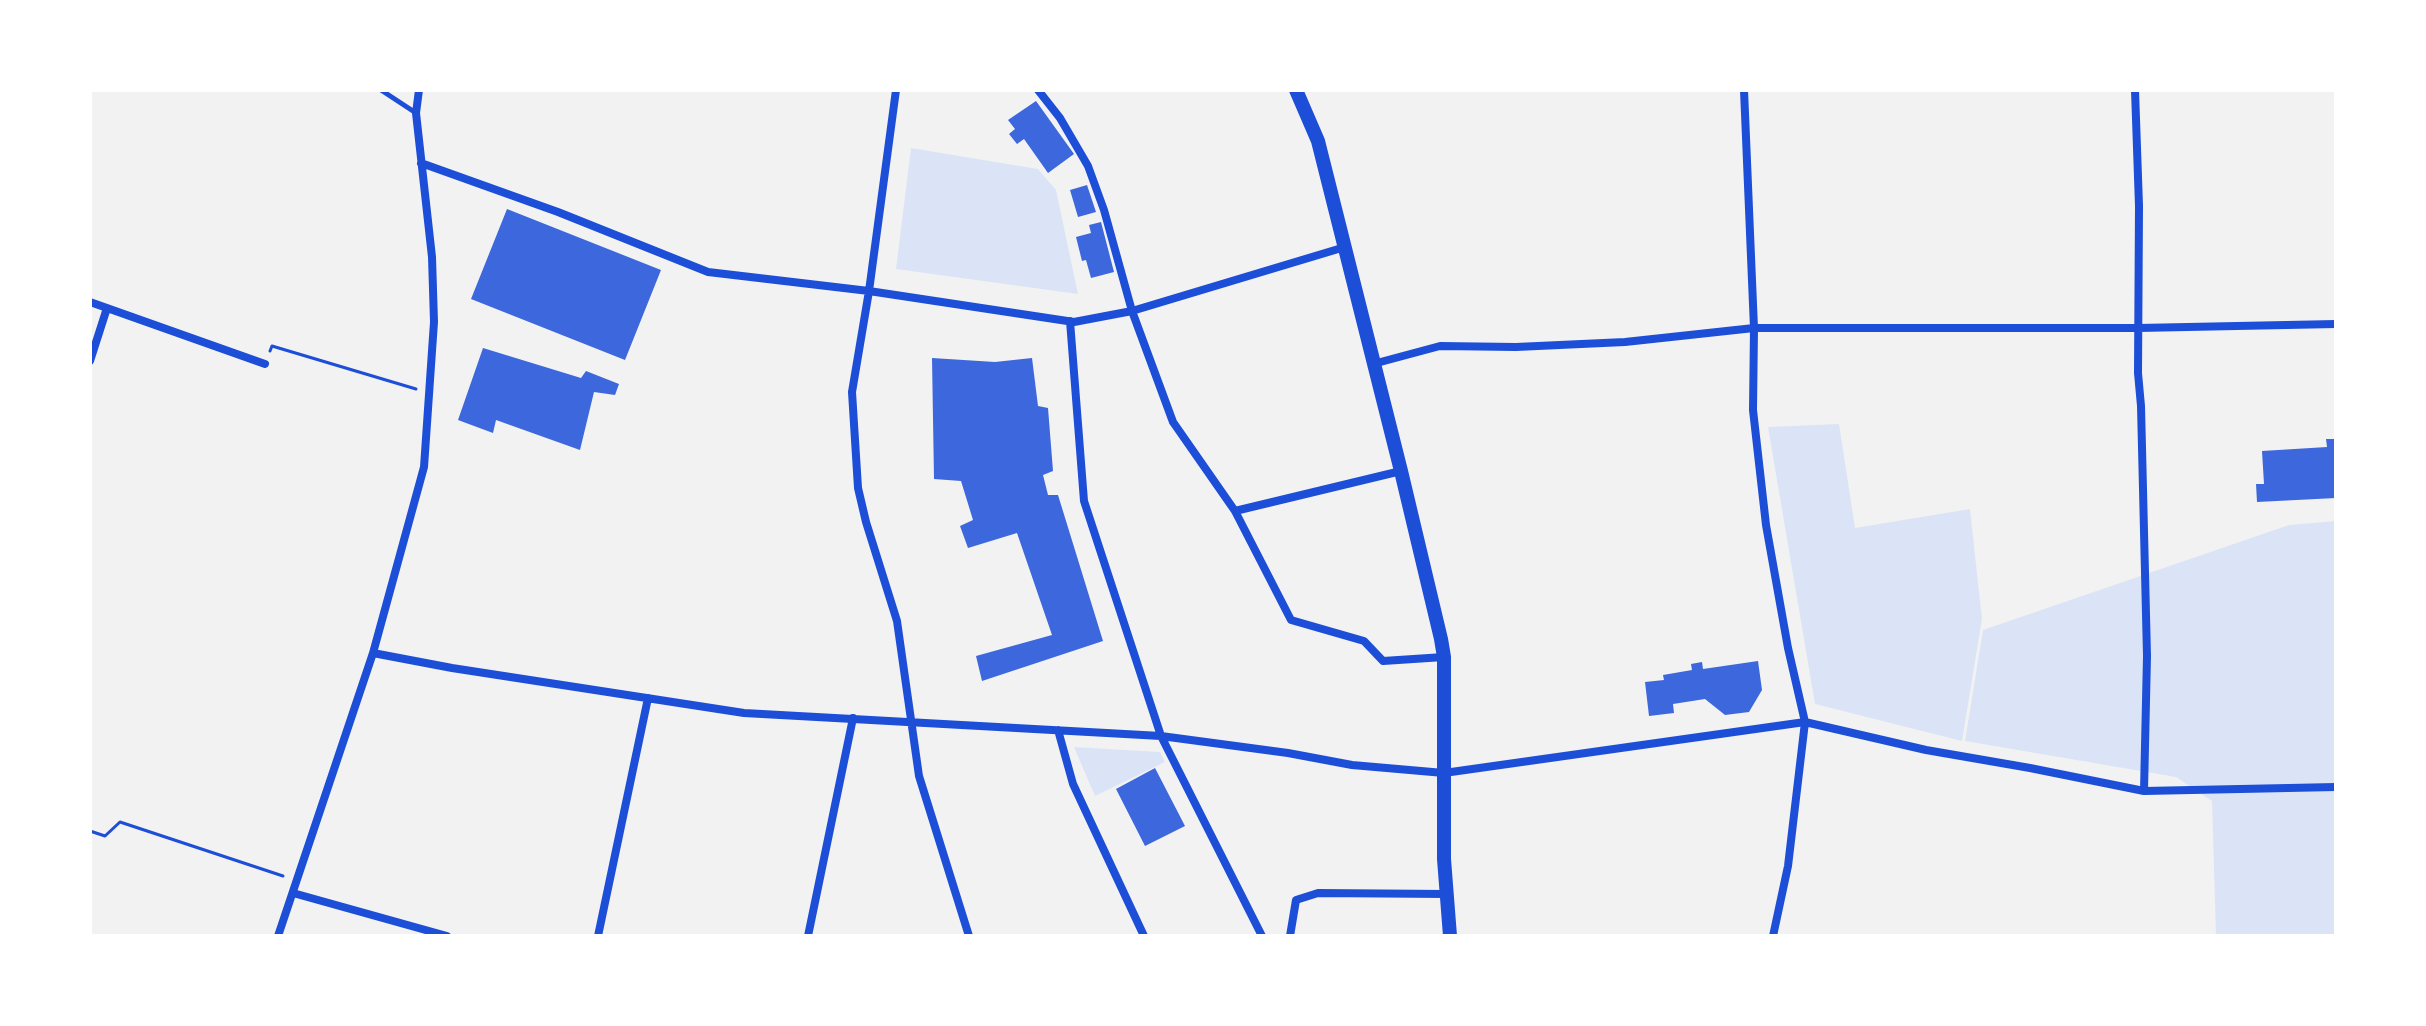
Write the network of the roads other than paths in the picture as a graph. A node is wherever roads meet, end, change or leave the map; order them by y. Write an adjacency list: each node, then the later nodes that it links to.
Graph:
1 (381, 90): 8 (lane)
2 (419, 90): 8 (street)
3 (896, 90): 11 (street)
4 (1038, 90): 14 (street)
5 (1296, 90): 10 (street)
6 (1744, 90): 17 (street)
7 (2135, 90): 18 (street)
8 (416, 113): 9 (street)
9 (421, 163): 11 (street); 24 (street)
10 (1345, 247): 14 (street); 21 (street)
11 (869, 291): 15 (street); 28 (street)
12 (90, 302): 13 (street)
13 (107, 308): 19 (street); 20 (street)
14 (1132, 311): 15 (street); 23 (street)
15 (1070, 321): 31 (street)
16 (2336, 324): 18 (street)
17 (1754, 328): 18 (street); 21 (street); 29 (street)
18 (2138, 328): 34 (street)
19 (90, 361)
20 (265, 364)
21 (1373, 364): 22 (street)
22 (1401, 471): 23 (street); 25 (street)
23 (1235, 511): 25 (street)
24 (373, 653): 26 (street); 35 (street)
25 (1444, 657): 32 (street)
26 (648, 698): 27 (street); 39 (street)
27 (853, 718): 28 (street); 40 (street)
28 (910, 721): 30 (street); 41 (street)
29 (1805, 722): 32 (street); 34 (street); 46 (street)
30 (1058, 730): 31 (street); 42 (street)
31 (1161, 736): 32 (street); 43 (street)
32 (1444, 773): 36 (street)
33 (2336, 787): 34 (street)
34 (2144, 791)
35 (293, 893): 37 (street); 38 (street)
36 (1446, 894): 44 (street); 45 (street)
37 (278, 936)
38 (447, 936)
39 (598, 936)
40 (808, 936)
41 (969, 936)
42 (1144, 936)
43 (1262, 936)
44 (1290, 936)
45 (1450, 936)
46 (1773, 936)

